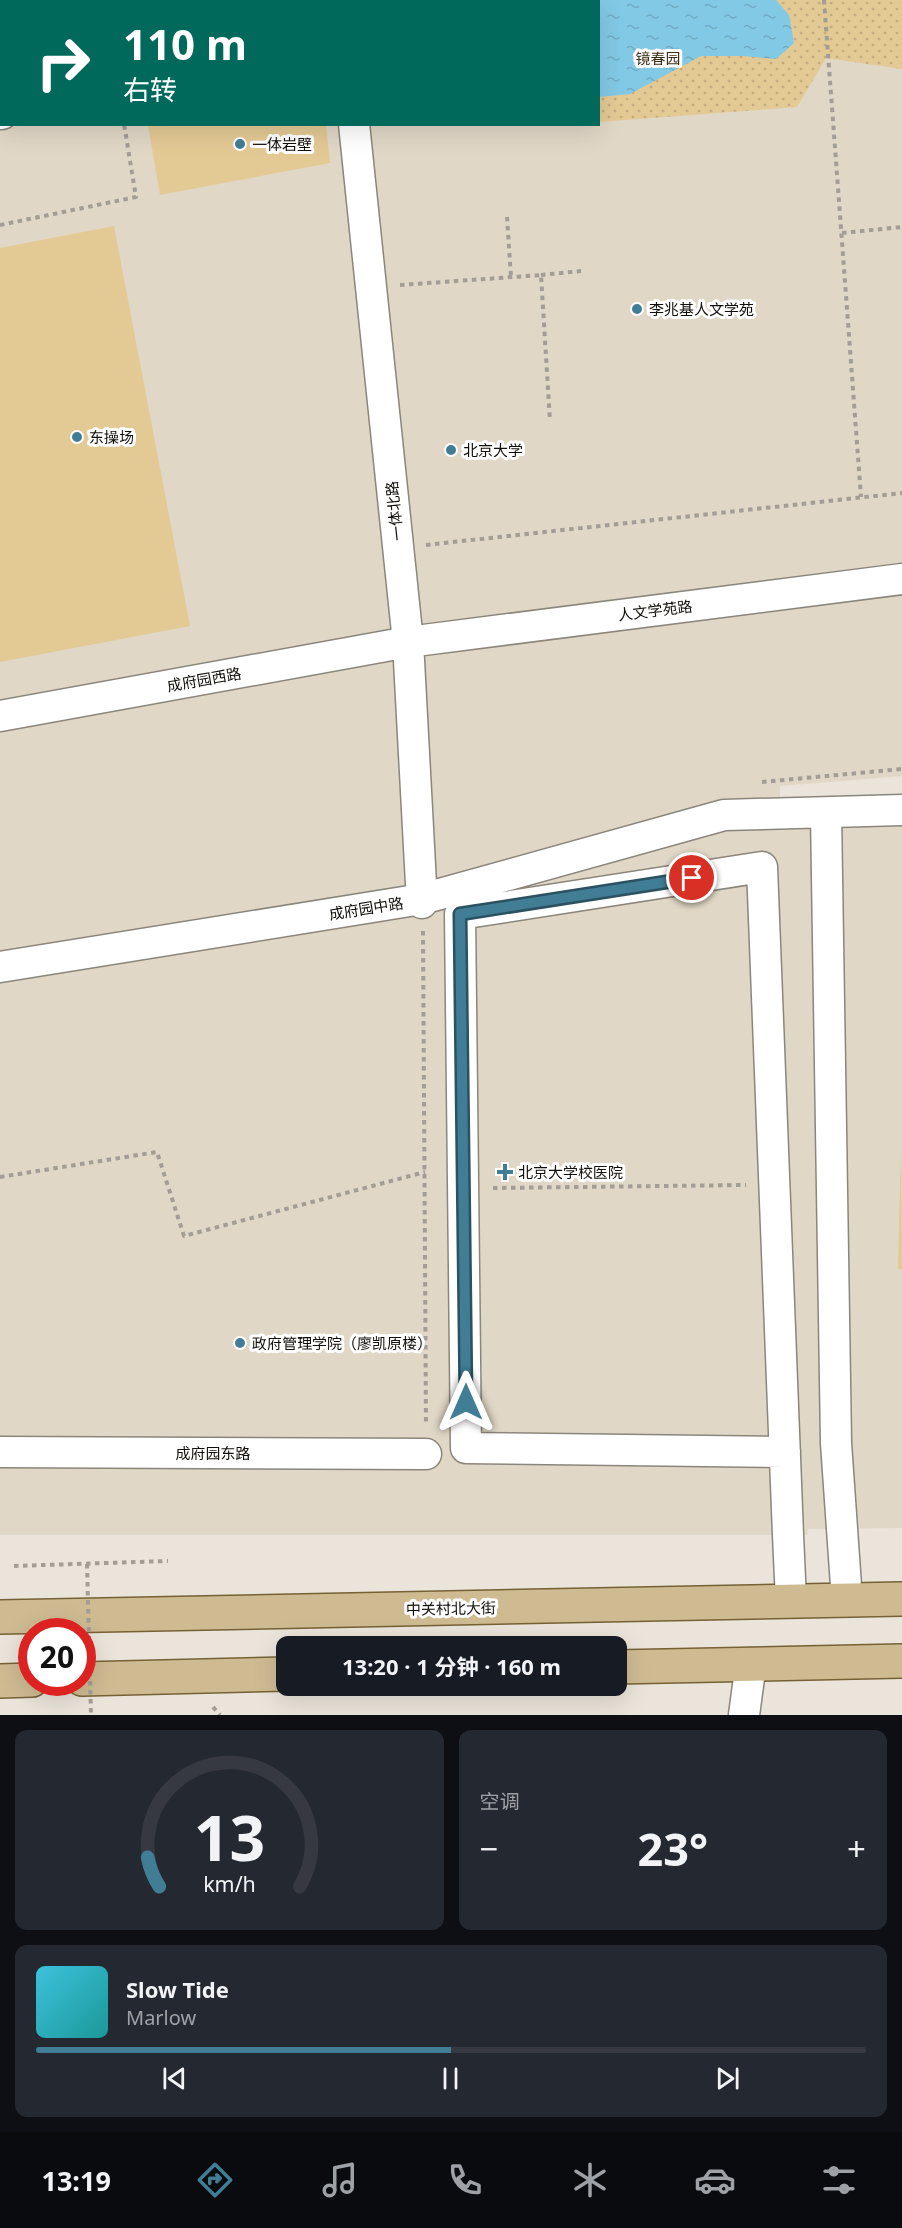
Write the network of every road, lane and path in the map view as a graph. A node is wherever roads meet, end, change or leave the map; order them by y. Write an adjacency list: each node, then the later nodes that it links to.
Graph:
1 (824, 0): 7 (path)
2 (124, 126): 5 (path)
3 (354, 126): 11 (street, 一体北路)
4 (507, 218): 10 (path)
5 (0, 225)
6 (902, 227): 7 (path)
7 (842, 233): 14 (path)
8 (581, 271): 9 (path)
9 (541, 275): 10 (path); 12 (path)
10 (510, 277): 11 (path)
11 (371, 287): 15 (street, 一体北路)
12 (550, 421)
13 (902, 493): 14 (path)
14 (861, 497): 15 (path)
15 (398, 549): 17 (street, 一体北路)
16 (902, 579): 17 (street, 人文学苑路)
17 (408, 642): 18 (street, 成府园西路); 23 (street, 一体北路)
18 (0, 716)
19 (902, 769): 22 (path)
20 (902, 810): 21 (street, 成府园中路)
21 (826, 813): 22 (street, 成府园中路); 37 (street)
22 (762, 814): 23 (street, 成府园中路)
23 (422, 901): 25 (street, 成府园中路)
24 (424, 957): 26 (path)
25 (0, 967)
26 (425, 1172): 27 (path); 32 (path)
27 (0, 1177)
28 (774, 1185): 29 (path); 31 (street); 31 (street)
29 (486, 1188)
30 (0, 1452): 32 (street, 成府园东路)
31 (785, 1452): 38 (street)
32 (426, 1454)
33 (168, 1561): 34 (path)
34 (87, 1563): 35 (path); 47 (path, bridge)
35 (14, 1566)
36 (902, 1599): 37 (main road, 中关村北大街)
37 (847, 1600): 38 (main road, 中关村北大街)
38 (791, 1601): 39 (main road, 中关村北大街)
39 (0, 1617)
40 (902, 1661): 41 (main road)
41 (751, 1663): 42 (main road); 48 (street)
42 (627, 1667)
43 (276, 1674): 44 (main road)
44 (96, 1679)
45 (18, 1680): 46 (main road)
46 (0, 1681)
47 (92, 1715)
48 (744, 1715)

